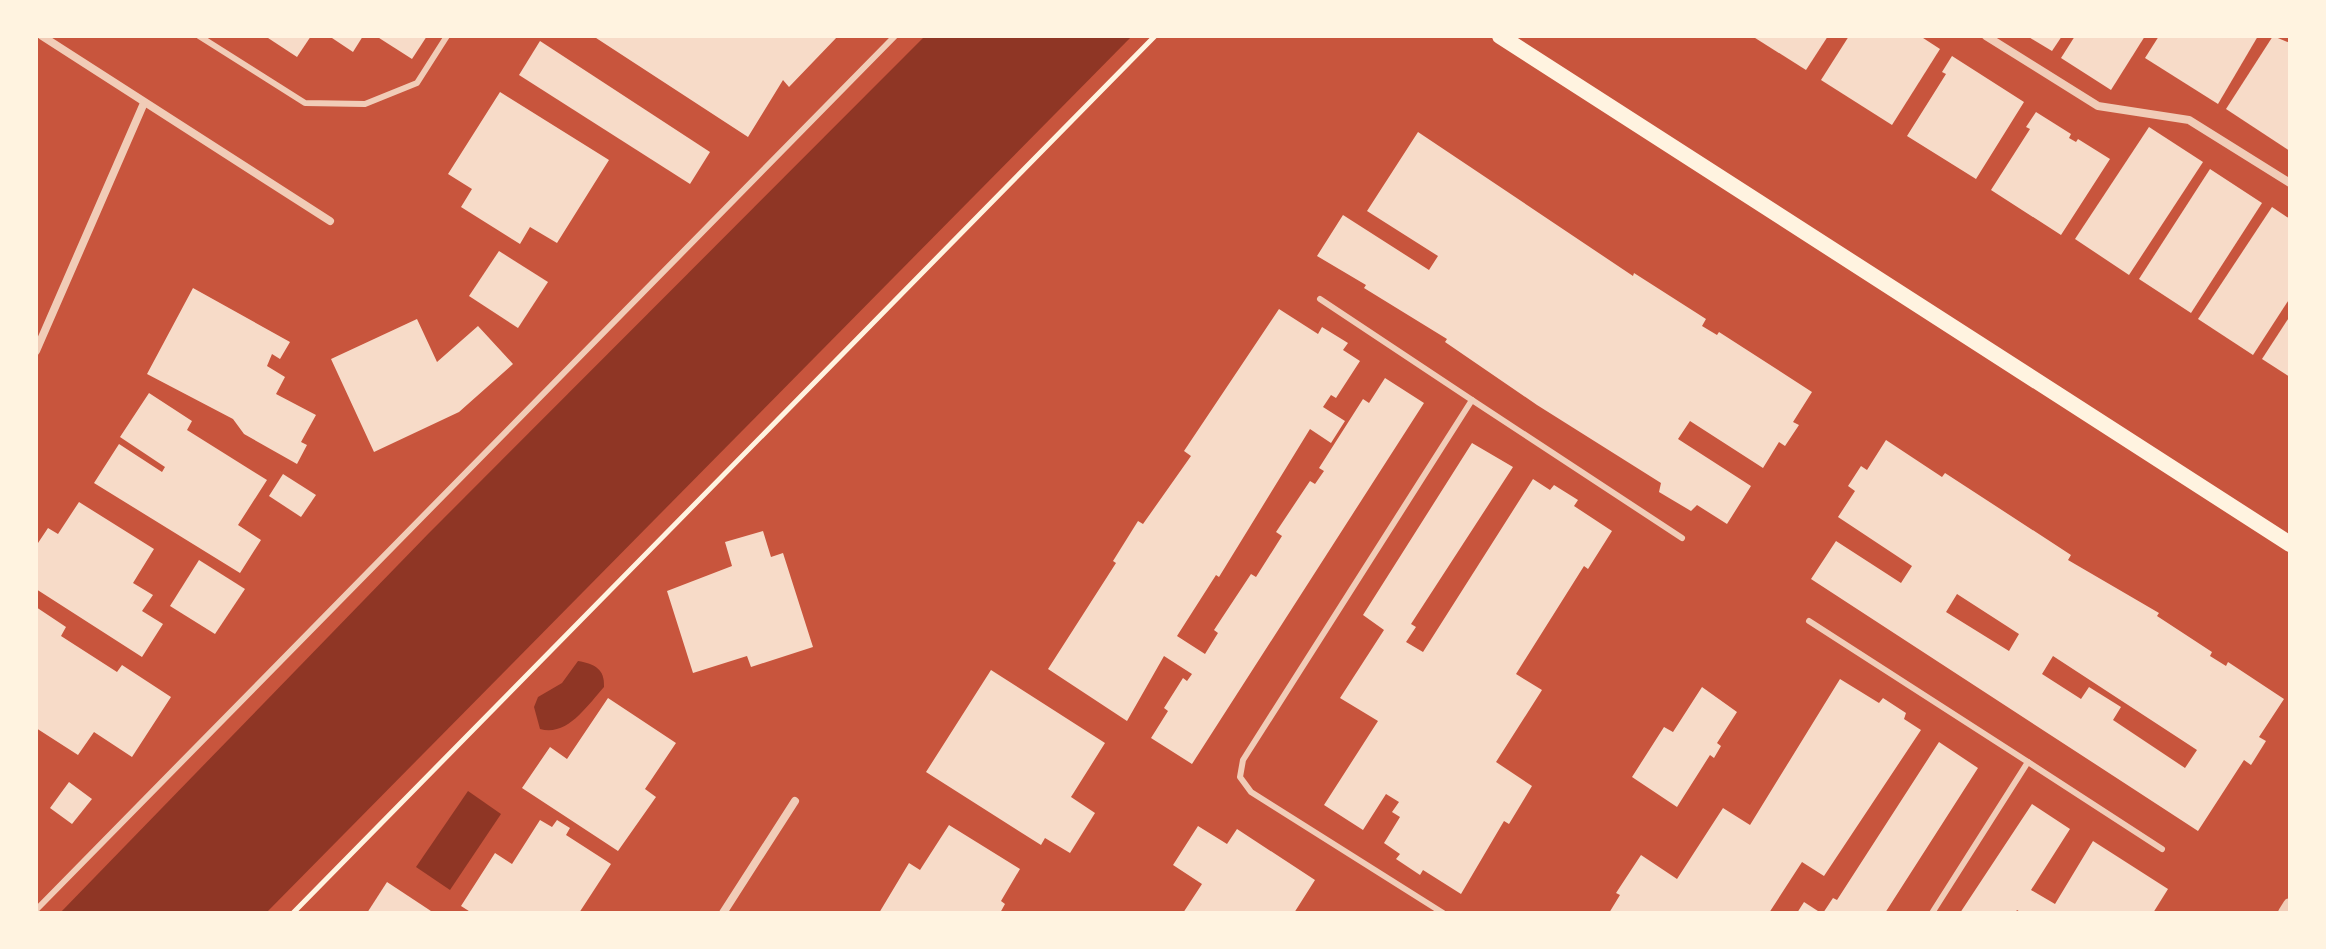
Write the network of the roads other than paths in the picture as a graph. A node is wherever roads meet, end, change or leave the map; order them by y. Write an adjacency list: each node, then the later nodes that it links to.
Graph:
1 (42, 36): 7 (street)
2 (199, 36): 3 (lane)
3 (447, 36)
4 (895, 36): 20 (lane)
5 (1986, 36): 8 (street)
6 (1503, 37): 14 (main road)
7 (144, 103): 9 (street); 11 (street)
8 (2290, 183)
9 (330, 221)
10 (1320, 299): 12 (lane)
11 (36, 351)
12 (1472, 400): 13 (lane); 22 (lane)
13 (1682, 538)
14 (2290, 544)
15 (1809, 621): 16 (lane)
16 (2028, 762): 18 (lane); 23 (lane)
17 (795, 801): 21 (street)
18 (2162, 849)
19 (2290, 905): 24 (street)
20 (36, 910)
21 (723, 913)
22 (1443, 913)
23 (1932, 913)
24 (2285, 913)

